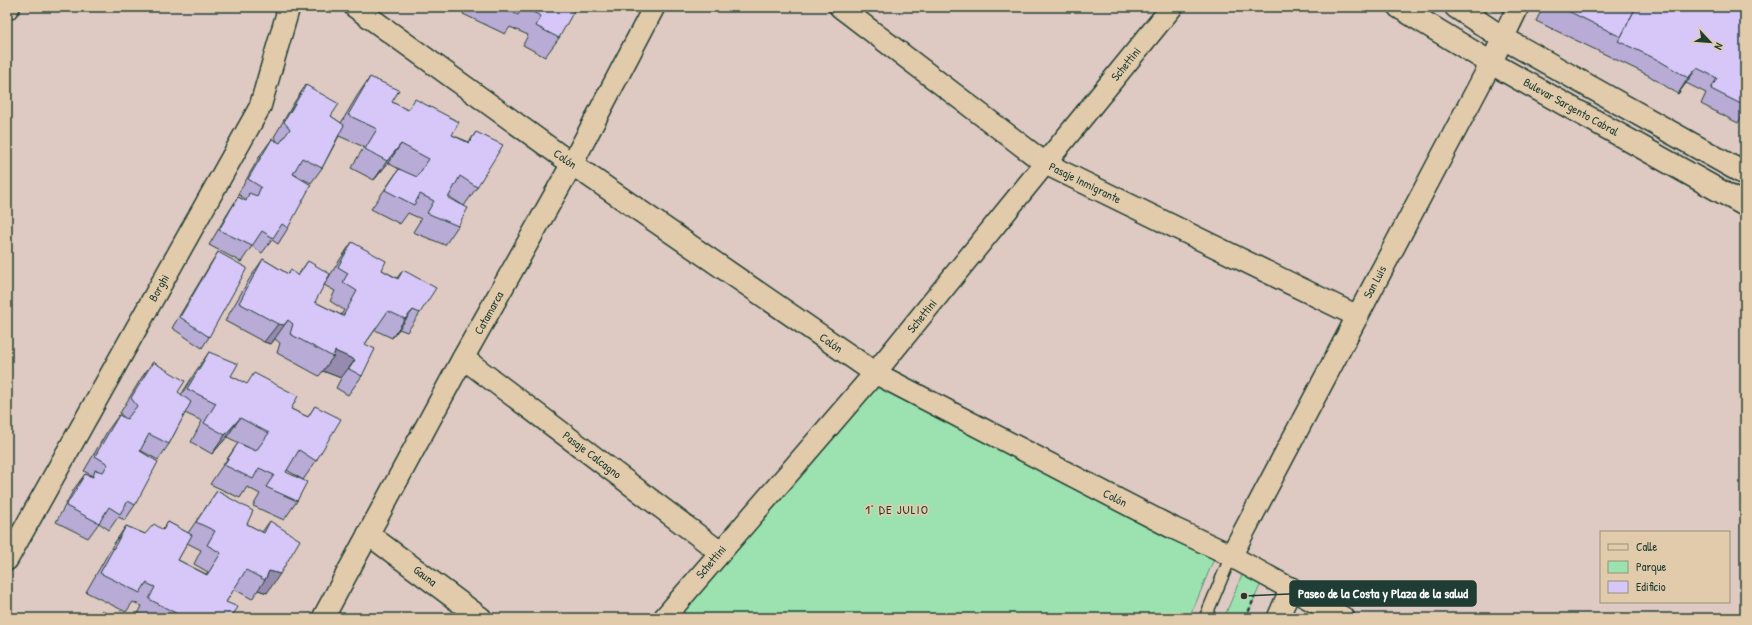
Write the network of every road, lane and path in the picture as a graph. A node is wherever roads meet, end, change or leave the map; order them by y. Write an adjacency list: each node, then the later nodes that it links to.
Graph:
1 (289, 7): 21 (street, Borghi)
2 (355, 7): 11 (street, Colón)
3 (654, 7): 11 (street, Catamarca)
4 (840, 7): 12 (street, Pasaje Inmigrante)
5 (1172, 7): 12 (street, Schettini)
6 (1400, 7): 10 (main road, Bulevar Sargento Cabral)
7 (1456, 7): 9 (main road)
8 (1518, 7): 9 (street, San Luis)
9 (1503, 38): 10 (street, San Luis); 13 (main road)
10 (1491, 62): 14 (main road, Bulevar Sargento Cabral); 15 (street, San Luis)
11 (572, 164): 16 (street, Catamarca); 17 (street, Colón)
12 (1046, 164): 15 (street, Pasaje Inmigrante); 17 (street, Schettini)
13 (1745, 174)
14 (1745, 205)
15 (1357, 316): 20 (street, San Luis)
16 (464, 358): 18 (street, Catamarca); 19 (street, Pasaje Calcagno)
17 (875, 373): 19 (street, Schettini); 20 (street, Colón)
18 (368, 534): 23 (street, Catamarca); 24 (street, Gauna)
19 (720, 552): 25 (street, Schettini)
20 (1231, 556): 22 (street, Colón); 26 (lane)
21 (7, 558)
22 (1291, 588): 27 (street); 28 (street, Colón)
23 (323, 618)
24 (481, 618)
25 (664, 618)
26 (1205, 618)
27 (1278, 618)
28 (1344, 618)

